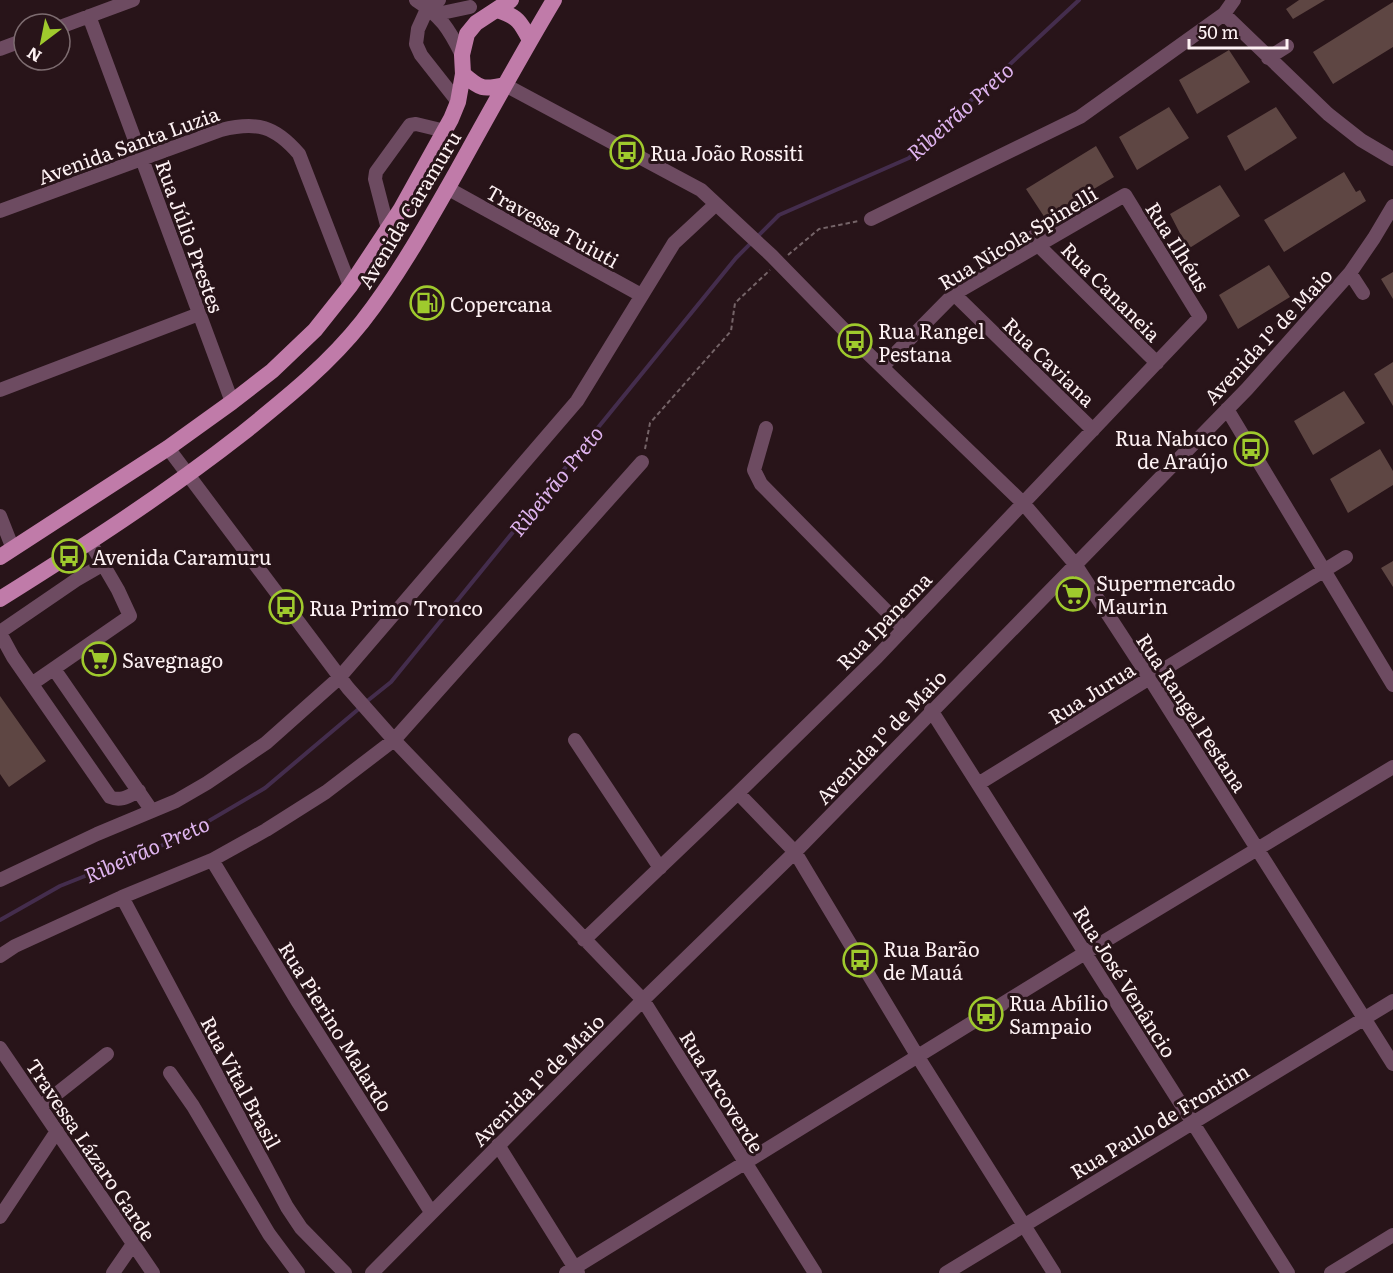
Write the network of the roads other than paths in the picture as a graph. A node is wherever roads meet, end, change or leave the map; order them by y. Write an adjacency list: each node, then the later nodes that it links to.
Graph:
1 (133, 0): 9 (street)
2 (511, 0): 7 (main road, Avenida Caramuru)
3 (554, 0): 11 (main road, Avenida Caramuru)
4 (1234, 0): 8 (street)
5 (430, 5): 6 (street); 13 (street); 17 (street)
6 (470, 7)
7 (497, 10): 11 (main road); 13 (main road, Avenida Caramuru)
8 (1224, 14): 14 (street); 18 (street)
9 (89, 16): 10 (street); 23 (street, Rua Júlio Prestes)
10 (72, 22)
11 (530, 40): 16 (main road, Avenida Caramuru)
12 (1287, 46): 14 (street)
13 (462, 55): 15 (main road, Avenida Caramuru)
14 (1268, 58): 21 (street)
15 (463, 74): 16 (main road); 17 (main road, Avenida Caramuru)
16 (505, 85): 25 (main road, Avenida Caramuru); 27 (street)
17 (458, 102): 20 (main road, Avenida Caramuru)
18 (1080, 117): 19 (street); 30 (street)
19 (1086, 130)
20 (445, 131): 31 (main road, Avenida Caramuru); 31 (street)
21 (1352, 133): 22 (street); 24 (street)
22 (1340, 141)
23 (143, 159): 29 (street, Avenida Santa Luzia); 34 (street, Avenida Santa Luzia); 38 (street, Rua Júlio Prestes)
24 (1393, 159)
25 (447, 188): 37 (street, Travessa Tuiuti); 49 (main road, Avenida Caramuru)
26 (1125, 195): 32 (street, Rua Nicola Spinelli); 39 (street, Rua Ilhéus)
27 (716, 204): 37 (street); 41 (street, Rua Rangel Pestana)
28 (1393, 206): 33 (street, Avenida 1º de Maio)
29 (0, 211)
30 (871, 219)
31 (388, 230): 34 (main road, Avenida Caramuru)
32 (1036, 242): 36 (street, Rua Nicola Spinelli); 40 (street, Rua Cananeia)
33 (1350, 273): 35 (street); 44 (street, Avenida 1º de Maio)
34 (350, 286): 43 (main road, Avenida Caramuru)
35 (1363, 293)
36 (954, 294): 41 (street, Rua Nicola Spinelli); 46 (street, Rua Caviana)
37 (641, 295): 64 (street)
38 (199, 314): 42 (street); 43 (street, Rua Júlio Prestes)
39 (1200, 317): 40 (street, Rua Ipanema)
40 (1157, 363): 46 (street, Rua Ipanema)
41 (882, 367): 50 (street, Rua Rangel Pestana)
42 (0, 390)
43 (232, 402): 47 (main road, Avenida Caramuru)
44 (1227, 409): 55 (street, Avenida 1º de Maio); 57 (street)
45 (766, 428): 59 (street)
46 (1093, 430): 50 (street, Rua Ipanema)
47 (168, 448): 49 (street); 53 (main road, Avenida Caramuru)
48 (642, 462): 67 (street)
49 (188, 476): 52 (main road, Avenida Caramuru); 64 (street)
50 (1023, 503): 55 (street, Rua Rangel Pestana); 59 (street, Rua Ipanema)
51 (0, 516): 53 (street)
52 (90, 542): 56 (street); 58 (main road, Avenida Caramuru)
53 (6, 553)
54 (1346, 557): 57 (street, Rua Jurua)
55 (1075, 564): 62 (street, Rua Rangel Pestana); 66 (street, Avenida 1º de Maio)
56 (102, 565): 60 (street); 61 (street)
57 (1324, 570): 62 (street, Rua Jurua); 65 (street)
58 (0, 599)
59 (903, 628): 72 (street, Rua Ipanema)
60 (0, 633): 63 (street)
61 (54, 669): 63 (street); 71 (street)
62 (1150, 679): 70 (street, Rua Jurua); 74 (street, Rua Rangel Pestana)
63 (33, 683): 71 (street)
64 (343, 683): 67 (street); 73 (street)
65 (1393, 685)
66 (931, 710): 70 (street, Rua José Venâncio); 75 (street, Avenida 1º de Maio)
67 (394, 740): 76 (street); 80 (street)
68 (575, 740): 77 (street)
69 (1393, 767): 74 (street)
70 (978, 784): 81 (street, Rua José Venâncio)
71 (139, 791): 73 (street)
72 (738, 793): 75 (street); 77 (street, Rua Ipanema)
73 (152, 811): 78 (street)
74 (1257, 849): 81 (street); 85 (street, Rua Rangel Pestana)
75 (795, 852): 83 (street, Avenida 1º de Maio); 88 (street)
76 (212, 860): 79 (street); 96 (street, Rua Pierino Malardo)
77 (660, 868): 80 (street, Rua Ipanema)
78 (0, 880)
79 (122, 897): 82 (street); 105 (street, Rua Vital Brasil)
80 (584, 940): 83 (street, Rua Arcoverde)
81 (1085, 953): 88 (street); 92 (street, Rua José Venâncio)
82 (0, 956)
83 (643, 1000): 94 (street, Avenida 1º de Maio); 95 (street, Rua Arcoverde)
84 (1393, 1001): 85 (street, Rua Paulo de Frontim)
85 (1364, 1019): 89 (street, Rua Rangel Pestana); 92 (street, Rua Paulo de Frontim)
86 (0, 1048): 91 (street, Travessa Lázaro Garde)
87 (107, 1054): 91 (street)
88 (918, 1057): 95 (street); 98 (street)
89 (1393, 1065)
90 (170, 1073): 104 (street)
91 (40, 1107): 93 (street, Travessa Lázaro Garde)
92 (1193, 1123): 98 (street, Rua Paulo de Frontim); 110 (street, Rua José Venâncio)
93 (57, 1131): 97 (street); 100 (street, Travessa Lázaro Garde)
94 (498, 1145): 96 (street, Avenida 1º de Maio); 101 (street)
95 (746, 1163): 101 (street); 107 (street, Rua Arcoverde)
96 (431, 1212): 106 (street, Avenida 1º de Maio)
97 (0, 1218)
98 (1024, 1225): 108 (street, Rua Paulo de Frontim); 109 (street)
99 (1393, 1234): 111 (street)
100 (133, 1244): 102 (street); 103 (street, Travessa Lázaro Garde)
101 (573, 1271)
102 (113, 1273)
103 (153, 1273)
104 (298, 1273)
105 (345, 1273)
106 (372, 1273)
107 (815, 1273)
108 (946, 1273)
109 (1054, 1273)
110 (1288, 1273)
111 (1331, 1273)

